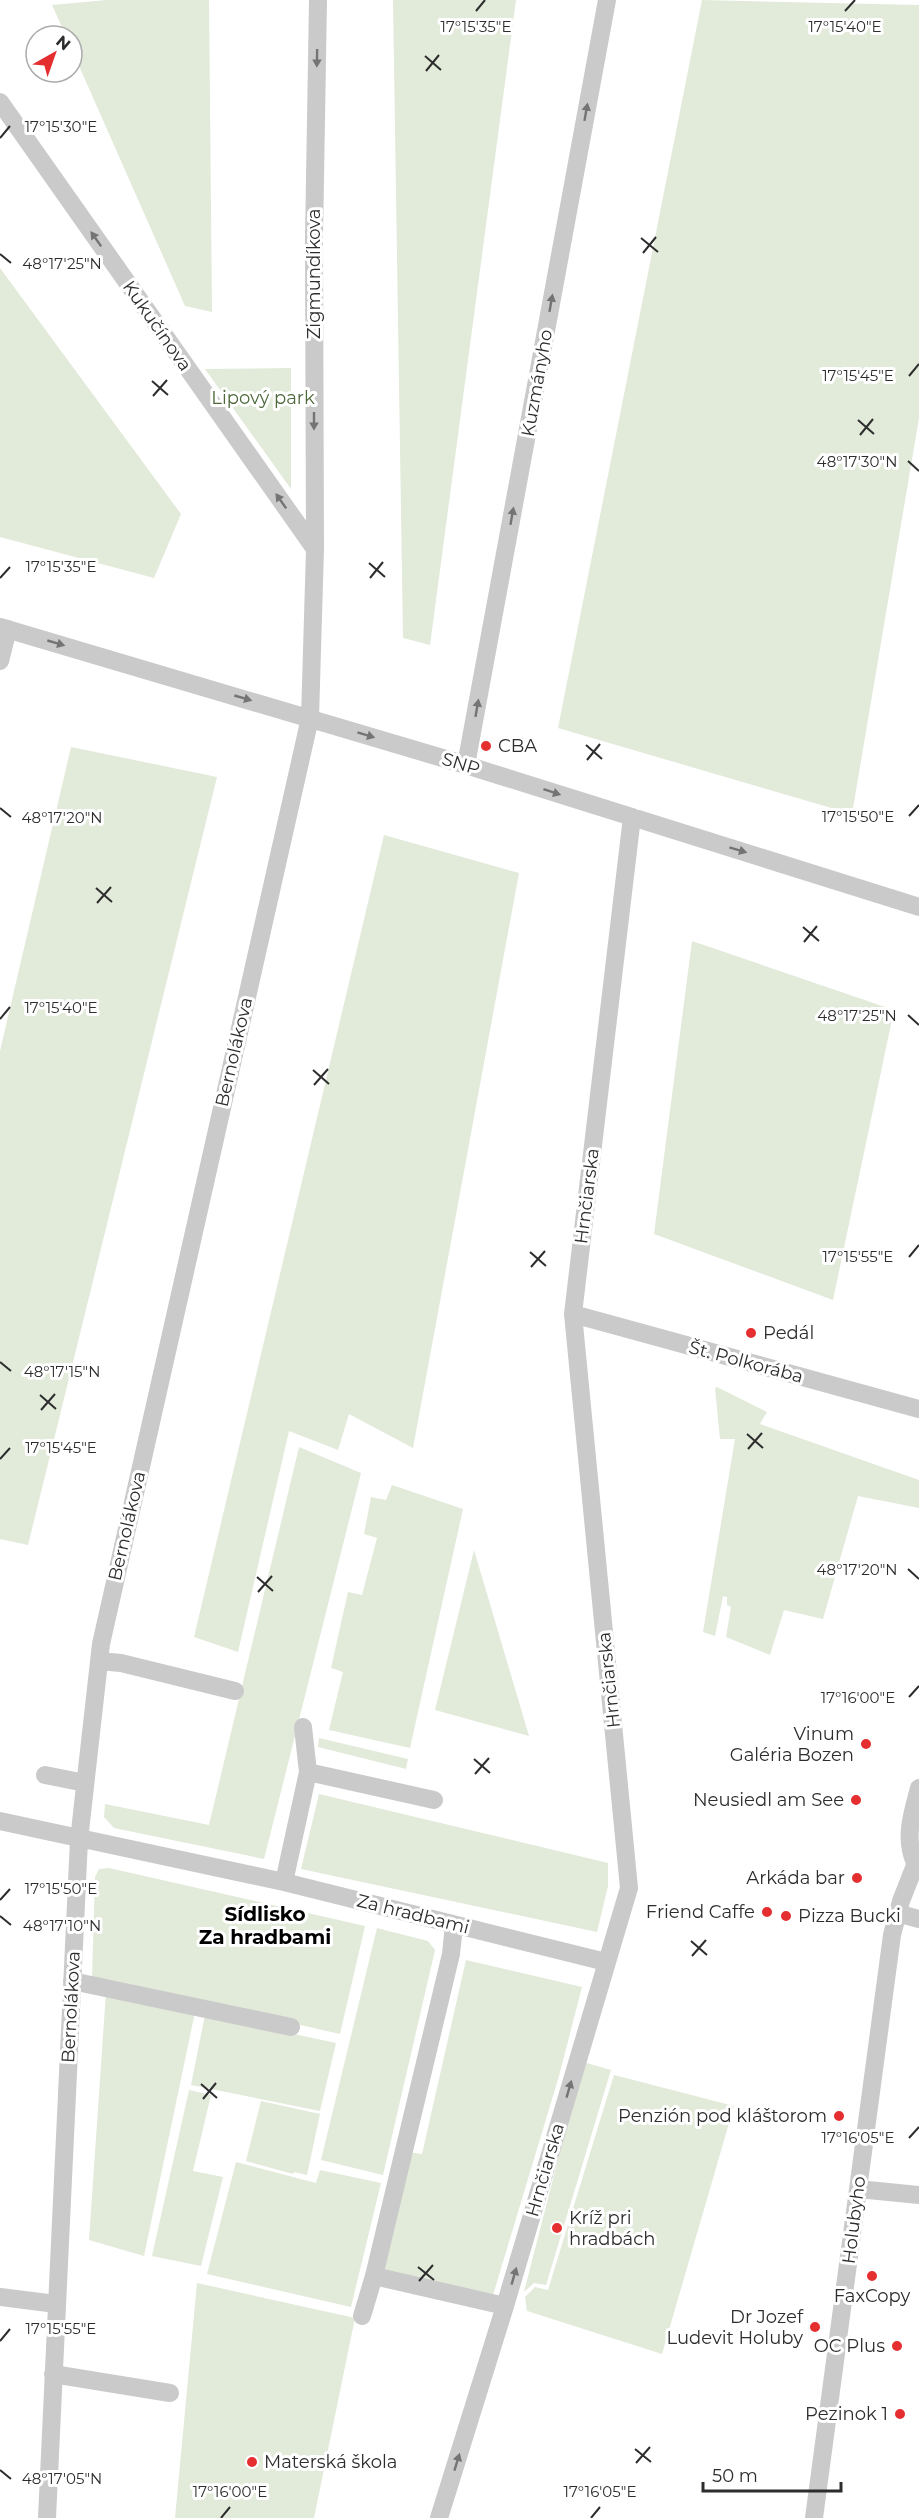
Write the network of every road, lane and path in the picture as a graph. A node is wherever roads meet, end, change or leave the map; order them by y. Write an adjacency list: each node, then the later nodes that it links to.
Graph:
1 (318, 0): 4 (street, Zigmundíkova, one-way to 4)
2 (607, 0): 8 (street, Kuzmányho, one-way to 2)
3 (0, 102): 4 (street, Kukučínova, one-way to 3)
4 (315, 549): 7 (street, Bernolákova)
5 (4, 628): 6 (street); 7 (street, SNP, one-way to 7)
6 (0, 662)
7 (310, 718): 8 (street, SNP, one-way to 8); 13 (street, Bernolákova)
8 (466, 765): 9 (street, SNP, one-way to 9)
9 (632, 818): 10 (street, SNP, one-way to 10); 11 (street, Hrnčiarska)
10 (919, 907)
11 (573, 1314): 12 (street, Št. Polkorába); 28 (street, Hrnčiarska)
12 (919, 1408)
13 (99, 1661): 14 (street); 18 (street, Bernolákova)
14 (236, 1691)
15 (303, 1727): 16 (street)
16 (308, 1772): 20 (street); 24 (street)
17 (45, 1775): 18 (street)
18 (85, 1784): 22 (street, Bernolákova)
19 (919, 1788): 23 (street)
20 (434, 1800)
21 (0, 1821): 22 (street, Za hradbami)
22 (79, 1840): 24 (street, Za hradbami); 29 (street, Bernolákova)
23 (917, 1859): 25 (street, Holubyho)
24 (284, 1882): 27 (street, Za hradbami)
25 (897, 1912): 26 (street); 31 (street, Holubyho)
26 (919, 1919)
27 (454, 1925): 28 (street, Za hradbami); 33 (street)
28 (606, 1962): 36 (street, Hrnčiarska, one-way to 28)
29 (72, 1981): 30 (street); 35 (street, Bernolákova)
30 (291, 2027)
31 (858, 2189): 32 (street); 42 (street, Holubyho)
32 (919, 2195)
33 (374, 2276): 36 (street); 37 (street)
34 (0, 2297): 35 (street)
35 (56, 2304): 38 (street, Bernolákova)
36 (505, 2306): 41 (street, Hrnčiarska, one-way to 36)
37 (362, 2316)
38 (53, 2374): 39 (street); 40 (street, Bernolákova)
39 (170, 2393)
40 (47, 2518)
41 (440, 2518)
42 (814, 2518)

